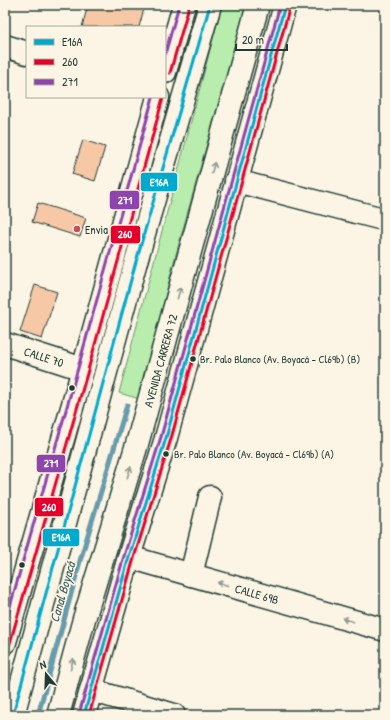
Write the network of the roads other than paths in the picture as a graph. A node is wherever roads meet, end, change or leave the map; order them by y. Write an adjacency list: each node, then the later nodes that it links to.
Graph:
1 (184, 5): 10 (main road)
2 (192, 5): 7 (main road)
3 (210, 5): 7 (main road)
4 (258, 5): 12 (main road, AVENIDA CARRERA 72)
5 (285, 5): 9 (main road, AVENIDA CARRERA 72)
6 (5, 46): 8 (main road)
7 (198, 47): 20 (main road)
8 (26, 53)
9 (269, 62): 12 (main road); 13 (main road, AVENIDA CARRERA 72)
10 (166, 68)
11 (158, 98): 16 (main road)
12 (224, 127): 19 (main road, AVENIDA CARRERA 72, one-way to 12)
13 (236, 181): 14 (main road); 21 (main road, AVENIDA CARRERA 72)
14 (379, 218)
15 (5, 344): 16 (main road, CALLE 70)
16 (83, 369): 17 (main road)
17 (49, 486): 20 (main road); 24 (main road)
18 (210, 497): 22 (main road)
19 (119, 505): 21 (main road); 27 (main road, AVENIDA CARRERA 72, one-way to 19)
20 (56, 557): 26 (main road)
21 (129, 557): 22 (main road, CALLE 69B); 25 (main road, AVENIDA CARRERA 72)
22 (192, 575): 23 (main road, CALLE 69B, one-way to 22)
23 (385, 630)
24 (5, 642)
25 (91, 690): 28 (main road, AVENIDA CARRERA 72); 29 (main road)
26 (13, 715)
27 (58, 715)
28 (84, 715)
29 (174, 715)

